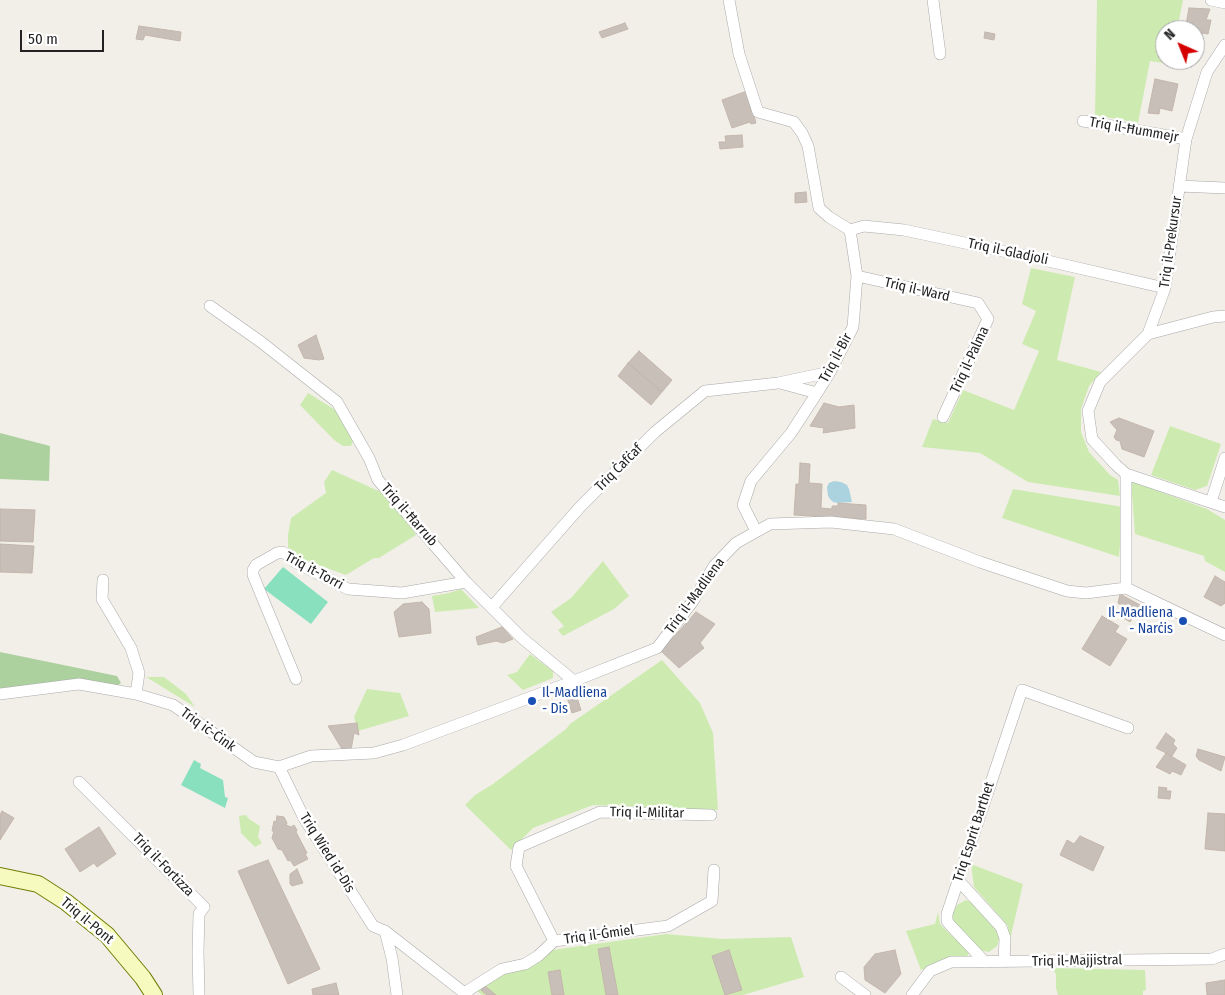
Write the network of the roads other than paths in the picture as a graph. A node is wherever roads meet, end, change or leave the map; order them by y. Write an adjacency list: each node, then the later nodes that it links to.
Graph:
1 (729, 0): 11 (street)
2 (933, 0): 6 (street)
3 (1211, 0): 4 (street)
4 (1225, 3)
5 (1225, 46): 8 (street, Triq il-Prekursur)
6 (940, 54)
7 (1083, 121): 8 (street, Triq il-Ħummejr)
8 (1186, 140): 9 (street, Triq il-Prekursur)
9 (1179, 186): 10 (street); 13 (street, Triq il-Prekursur)
10 (1225, 188)
11 (850, 230): 12 (street, Triq il-Bir); 13 (street, Triq il-Gladjoli)
12 (857, 276): 14 (street, Triq il-Ward); 18 (street, Triq il-Bir)
13 (1165, 288): 17 (street, Triq il-Prekursur)
14 (978, 303): 21 (street, Triq il-Palma)
15 (210, 306): 28 (street, Triq il-Ħarrub)
16 (1225, 316): 17 (street)
17 (1148, 334): 23 (street, Triq il-Prekursur)
18 (830, 372): 19 (street, Triq Ċafċaf); 20 (street, Triq il-Bir)
19 (778, 383): 20 (street, Triq Ċafċaf); 30 (street, Triq Ċafċaf)
20 (817, 393): 26 (street, Triq il-Bir)
21 (943, 417)
22 (1225, 458): 24 (street)
23 (1126, 474): 24 (street); 29 (street)
24 (1211, 502): 25 (street)
25 (1225, 507)
26 (756, 531): 29 (street, Triq il-Madliena); 33 (street, Triq il-Madliena)
27 (103, 580): 35 (street)
28 (466, 582): 30 (street, Triq il-Ħarrub); 32 (street, Triq it-Torri)
29 (1126, 588): 31 (street)
30 (492, 607): 33 (street, Triq il-Ħarrub)
31 (1225, 635)
32 (296, 678)
33 (574, 681): 37 (street, Triq il-Madliena)
34 (0, 694): 35 (street)
35 (136, 694): 37 (street, Triq iċ-Ċink)
36 (1128, 728): 42 (street, Triq Esprit Barthet)
37 (279, 767): 43 (street, Triq Wied id-Dis)
38 (80, 782): 51 (street, Triq il-Fortizza)
39 (711, 815): 44 (street, Triq il-Militar)
40 (714, 870): 44 (street, Triq il-Ġmiel)
41 (0, 876): 50 (street, Triq il-Pont)
42 (958, 880): 46 (street, Triq Esprit Barthet); 47 (street)
43 (385, 931): 49 (street, Triq Wied id-Dis); 52 (street)
44 (554, 941): 49 (street, Triq il-Ġmiel)
45 (1225, 954): 47 (street, Triq il-Majjistral)
46 (985, 962): 47 (street, Triq il-Majjistral); 54 (street, Triq il-Majjistral)
47 (1004, 962)
48 (841, 977): 53 (street)
49 (466, 994)
50 (154, 995)
51 (199, 995)
52 (397, 995)
53 (865, 995)
54 (912, 995)

